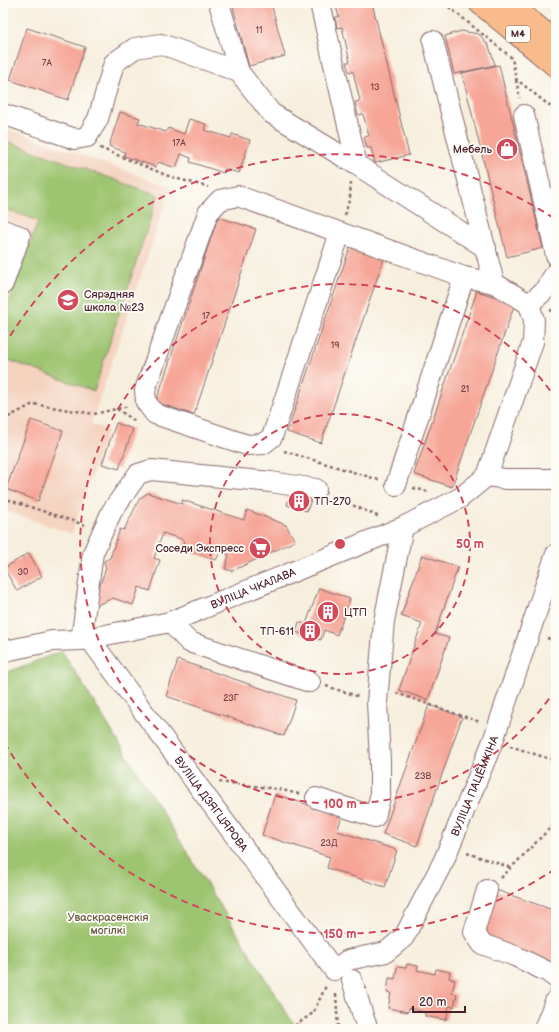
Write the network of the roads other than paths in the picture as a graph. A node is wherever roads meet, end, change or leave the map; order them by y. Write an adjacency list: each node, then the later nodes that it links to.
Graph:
1 (219, 3): 8 (street)
2 (320, 3): 11 (street)
3 (480, 3): 7 (main road, М4)
4 (508, 3): 6 (main road, М4)
5 (433, 41): 14 (street)
6 (556, 42)
7 (556, 66)
8 (239, 72): 9 (street); 11 (street)
9 (3, 114)
10 (524, 115): 15 (street)
11 (354, 164): 14 (street)
12 (3, 230): 19 (street)
13 (340, 233): 13 (street); 17 (street)
14 (486, 248): 18 (street)
15 (556, 255)
16 (556, 272): 20 (street)
17 (464, 277): 18 (street); 23 (street)
18 (494, 283): 20 (street)
19 (3, 284)
20 (529, 304): 21 (street)
21 (487, 476): 22 (street); 25 (street, ВУЛІЦА ЧКАЛАВА)
22 (556, 479)
23 (396, 485)
24 (316, 489): 28 (street)
25 (403, 527): 27 (street, ВУЛІЦА ЧКАЛАВА); 31 (street)
26 (556, 554): 33 (street, ВУЛІЦА ПАЦЁМКІНА)
27 (170, 622): 28 (street, ВУЛІЦА ЧКАЛАВА); 30 (street)
28 (85, 639): 29 (street, ВУЛІЦА ЧКАЛАВА); 33 (street, ВУЛІЦА ДЗЯГЦЯРОВА)
29 (3, 653)
30 (310, 682)
31 (316, 798)
32 (487, 890): 34 (street)
33 (334, 970)
34 (556, 978)
35 (352, 980): 37 (street)
36 (556, 999): 38 (street)
37 (368, 1029)
38 (544, 1029)

